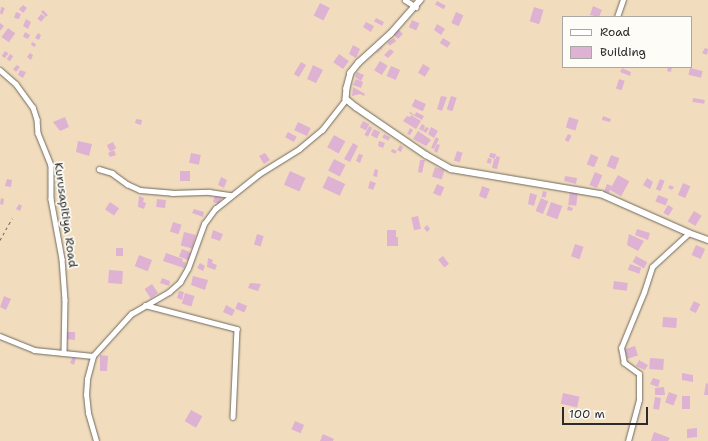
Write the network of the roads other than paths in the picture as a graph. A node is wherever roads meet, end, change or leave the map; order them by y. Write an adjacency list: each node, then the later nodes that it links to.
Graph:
1 (405, 0): 4 (street)
2 (421, 0): 4 (street)
3 (623, 0): 5 (street)
4 (416, 7): 7 (street)
5 (617, 16)
6 (0, 70): 14 (street, Kurusapitiya Road)
7 (346, 99): 9 (street); 10 (street)
8 (99, 168): 9 (street)
9 (231, 195): 12 (street)
10 (689, 233): 11 (street); 18 (street)
11 (708, 240)
12 (146, 305): 15 (street); 16 (street)
13 (0, 336): 14 (street)
14 (64, 353): 15 (street)
15 (93, 356): 17 (street)
16 (233, 417)
17 (96, 441)
18 (628, 441)

